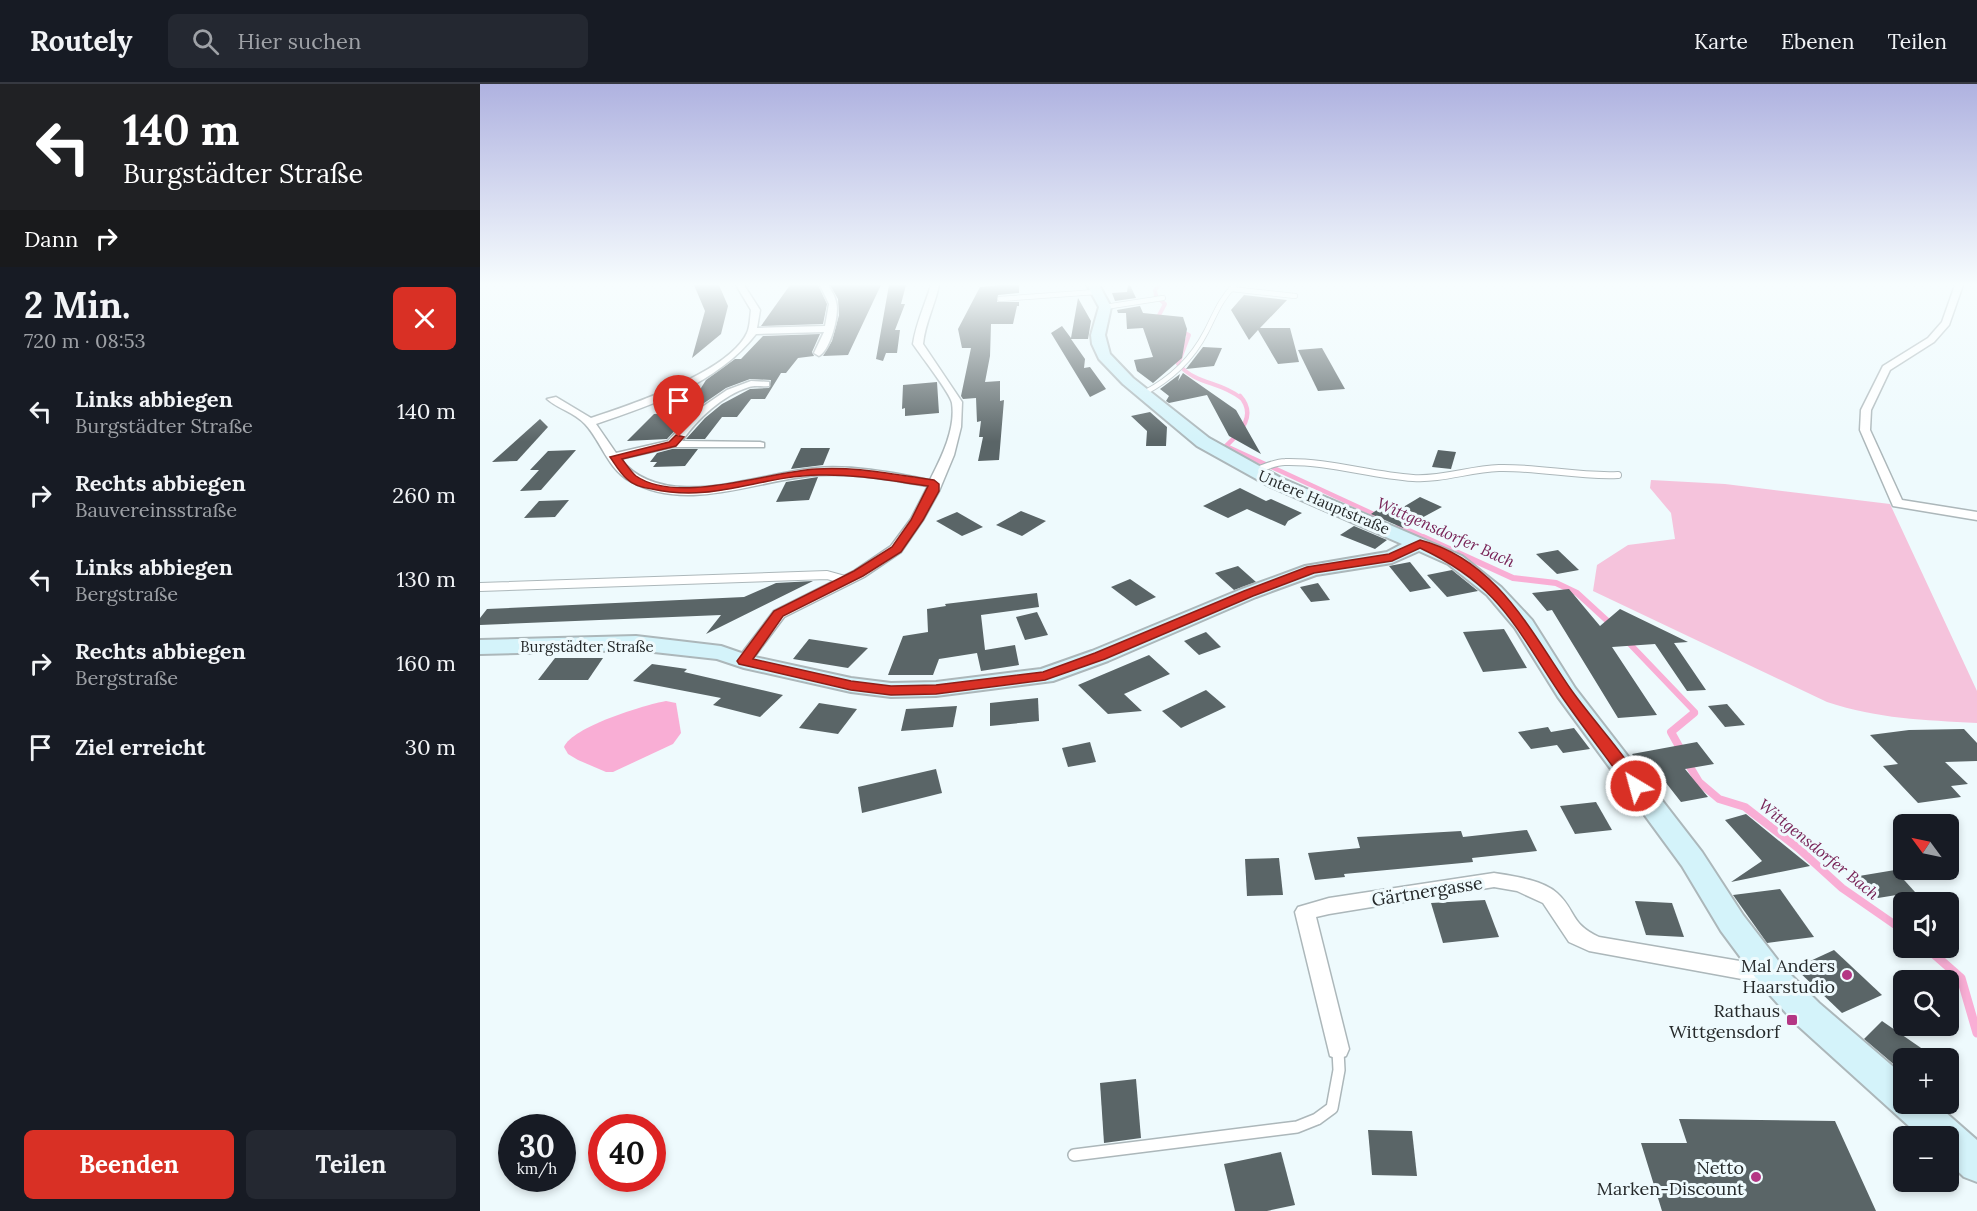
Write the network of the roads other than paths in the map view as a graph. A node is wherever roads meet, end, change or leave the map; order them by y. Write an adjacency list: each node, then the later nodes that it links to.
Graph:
1 (747, 338): 11 (street)
2 (825, 338): 7 (street)
3 (919, 338): 17 (street)
4 (1098, 338): 9 (street, Untere Hauptstraße)
5 (1202, 338): 9 (lane)
6 (1933, 338): 18 (street)
7 (819, 352)
8 (765, 384): 12 (street)
9 (1144, 393): 15 (street, Untere Hauptstraße)
10 (552, 399): 11 (street)
11 (590, 422): 14 (street)
12 (672, 444): 13 (street); 14 (street)
13 (760, 445)
14 (615, 457): 17 (street)
15 (1257, 470): 16 (lane); 19 (street, Untere Hauptstraße)
16 (1618, 475)
17 (934, 487): 20 (street)
18 (1977, 516)
19 (1420, 543): 23 (street, Burgstädter Straße); 24 (street, Untere Hauptstraße)
20 (845, 580): 21 (lane); 23 (street)
21 (480, 587)
22 (480, 647): 23 (street, Burgstädter Straße)
23 (744, 661)
24 (1772, 975): 25 (street, Gärtnergasse); 26 (street, Untere Hauptstraße)
25 (1338, 1049): 30 (lane)
26 (1893, 1091)
27 (1921, 1114): 28 (street)
28 (1935, 1126)
29 (1959, 1148): 31 (street)
30 (1074, 1155)
31 (1977, 1164)

